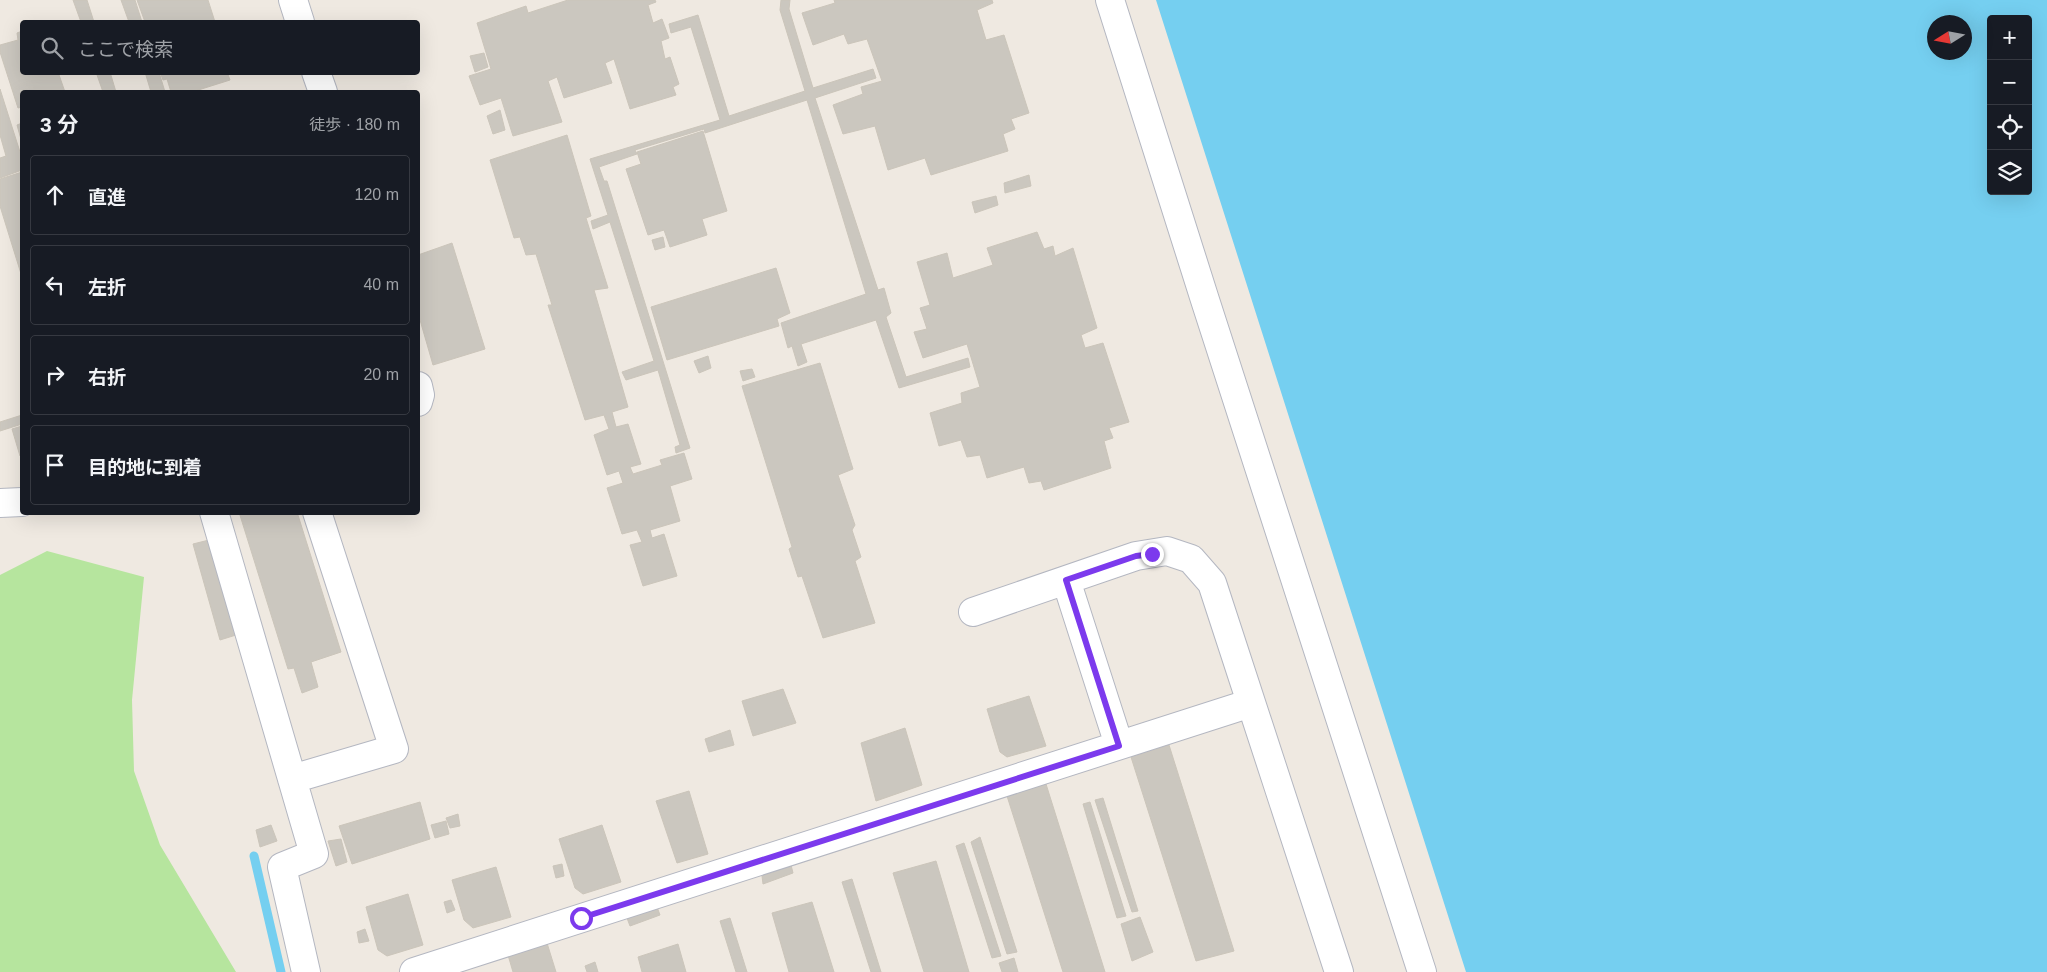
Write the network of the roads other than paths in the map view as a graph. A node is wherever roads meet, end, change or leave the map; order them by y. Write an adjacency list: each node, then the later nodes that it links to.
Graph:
1 (293, 0): 3 (street)
2 (1110, 0): 18 (street)
3 (299, 20)
4 (317, 75): 5 (street)
5 (322, 90)
6 (20, 502): 7 (street)
7 (0, 503)
8 (215, 515): 14 (street)
9 (318, 515): 14 (street)
10 (1066, 580): 11 (street); 12 (street); 13 (street)
11 (973, 612)
12 (1251, 703): 13 (street); 17 (street)
13 (1119, 746): 16 (street)
14 (292, 779): 15 (street)
15 (306, 972)
16 (414, 972)
17 (1339, 972)
18 (1422, 972)

